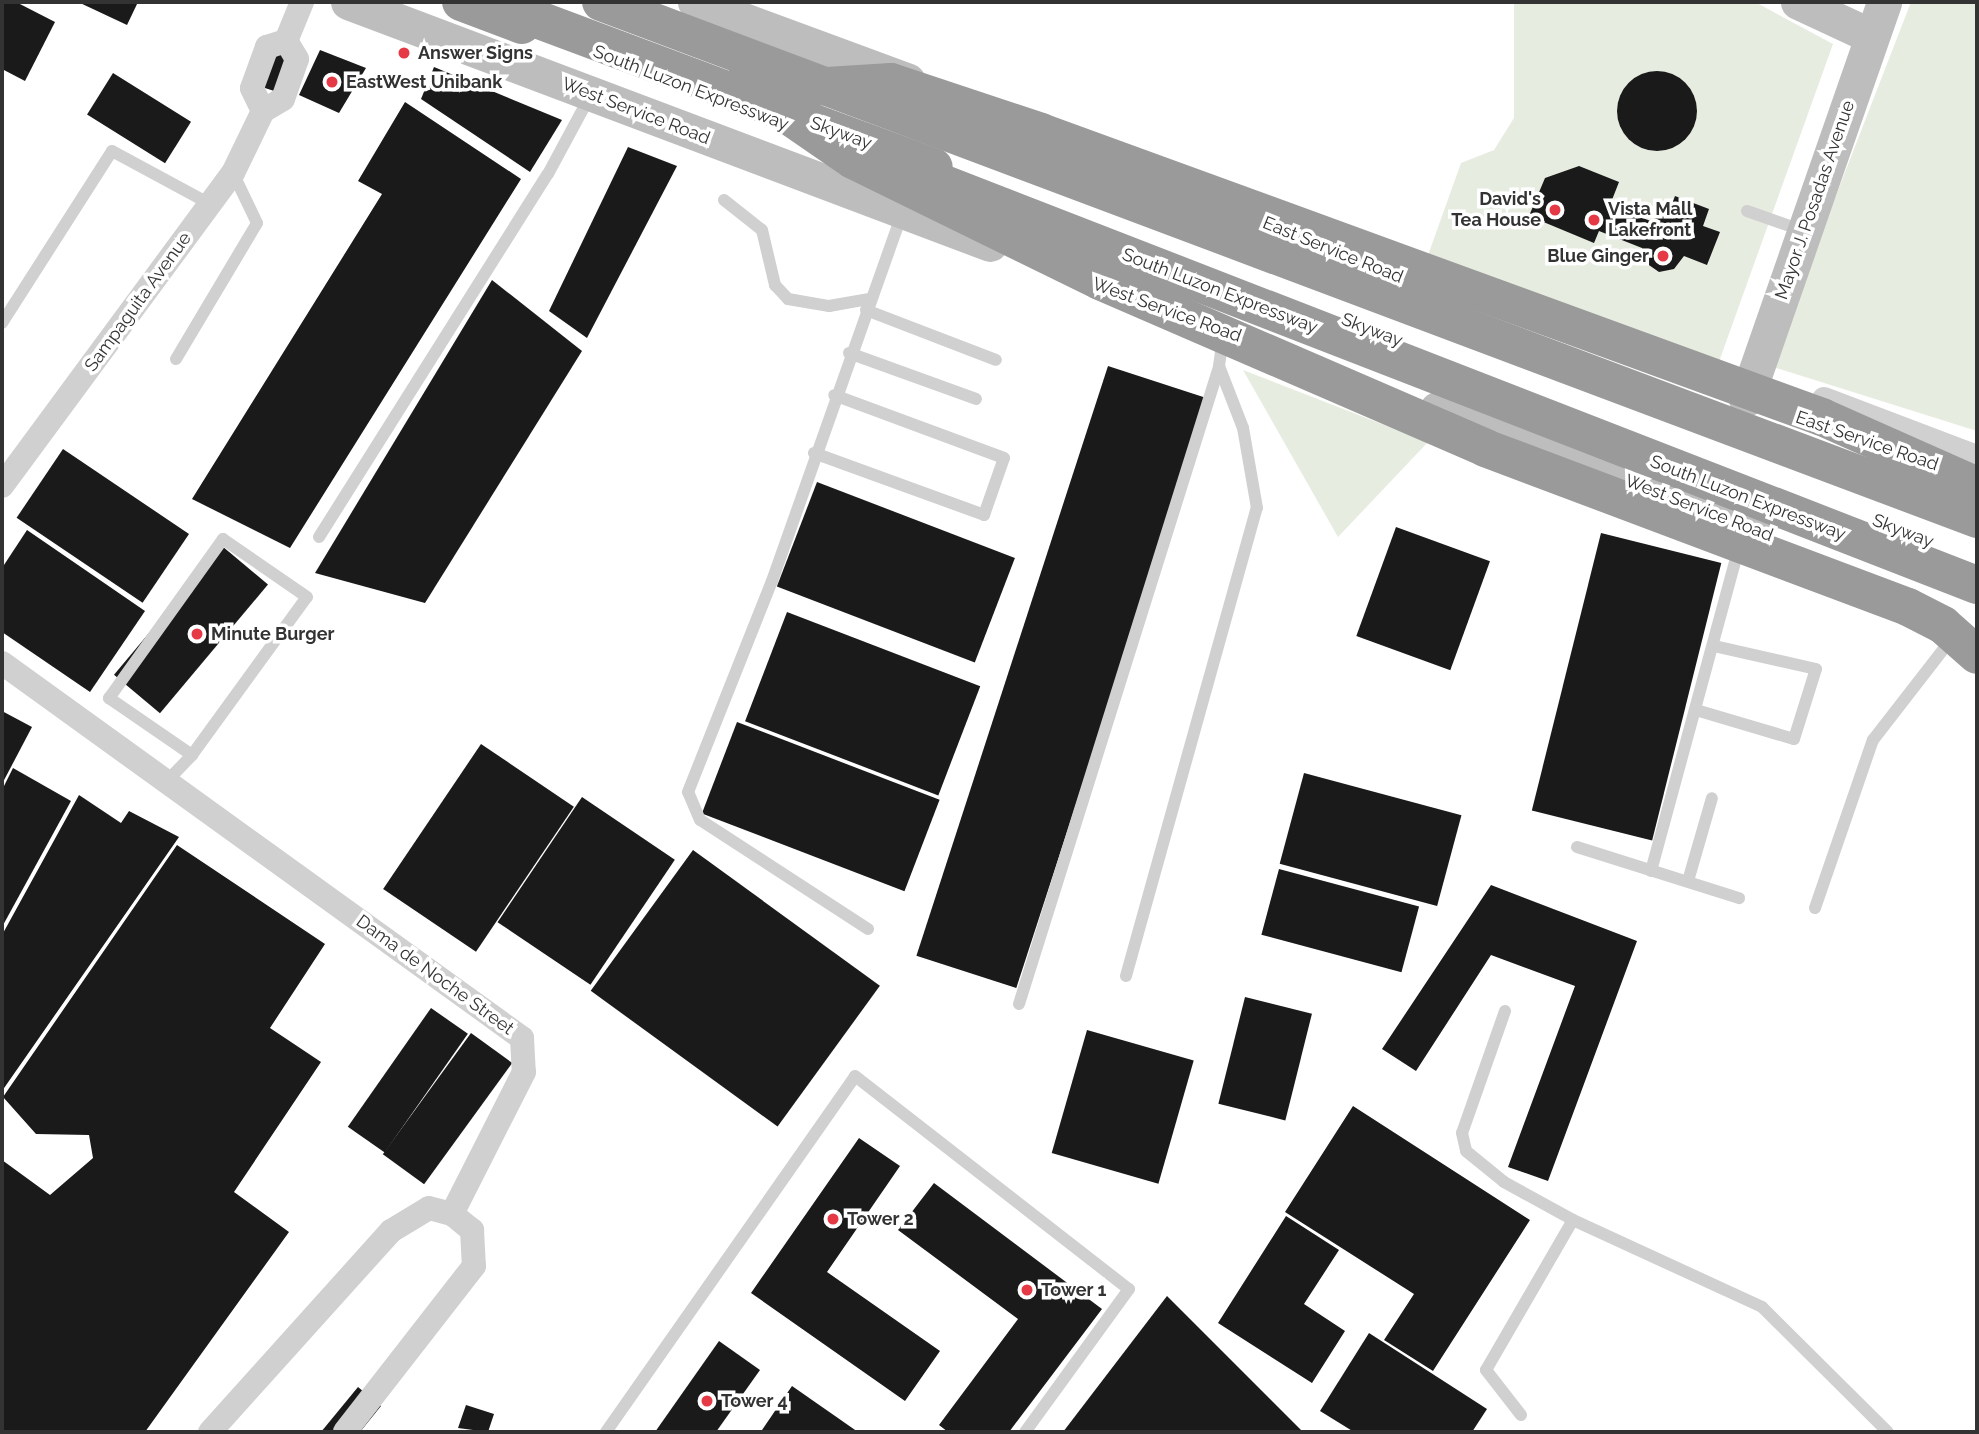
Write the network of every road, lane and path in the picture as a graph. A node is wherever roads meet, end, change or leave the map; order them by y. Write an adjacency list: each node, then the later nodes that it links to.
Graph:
1 (302, 2): 13 (street, Sampaguita Avenue)
2 (348, 2): 11 (main road, West Service Road)
3 (461, 2): 10 (highway, South Luzon Expressway)
4 (491, 2): 12 (highway, Skyway, bridge)
5 (562, 2): 12 (highway, Skyway, bridge)
6 (601, 2): 10 (highway, South Luzon Expressway)
7 (1798, 2): 9 (main road)
8 (1884, 2): 9 (main road, Mayor J. Posadas Avenue)
9 (1862, 22): 18 (main road, Mayor J. Posadas Avenue)
10 (681, 43): 26 (main road, East Service Road); 32 (highway, South Luzon Expressway); 33 (highway, South Luzon Expressway)
11 (591, 94): 16 (main road, West Service Road); 36 (lane)
12 (788, 99): 32 (highway, bridge); 35 (highway, Skyway); 37 (highway, Skyway, bridge); 39 (highway, bridge)
13 (233, 173): 15 (street, Sampaguita Avenue); 23 (lane)
14 (724, 200): 19 (lane)
15 (210, 205): 20 (lane); 31 (street, Sampaguita Avenue)
16 (903, 211): 19 (lane); 21 (main road, West Service Road)
17 (1747, 211): 18 (lane)
18 (1795, 227): 26 (main road, Mayor J. Posadas Avenue)
19 (868, 305): 22 (lane); 24 (lane)
20 (2, 323)
21 (1225, 331): 25 (lane); 34 (main road, West Service Road)
22 (849, 353): 27 (lane); 28 (lane)
23 (176, 359)
24 (996, 360)
25 (1219, 366): 52 (lane); 53 (lane)
26 (1741, 382): 30 (street); 32 (main road, East Service Road)
27 (834, 395): 29 (lane); 29 (lane)
28 (976, 399)
29 (814, 453): 51 (lane)
30 (1977, 457)
31 (2, 486)
32 (1972, 502)
33 (1815, 524): 38 (highway, South Luzon Expressway); 39 (highway)
34 (1745, 525): 39 (main road, West Service Road); 40 (lane)
35 (1977, 534)
36 (319, 537)
37 (1977, 559)
38 (1977, 585)
39 (1974, 630): 50 (lane)
40 (1714, 646): 42 (lane); 42 (lane)
41 (2, 663): 44 (street, Dama de Noche Street)
42 (1696, 710): 47 (lane)
43 (192, 755): 43 (lane); 44 (lane)
44 (167, 781): 55 (street, Dama de Noche Street)
45 (1712, 797): 48 (lane)
46 (1577, 847): 47 (lane)
47 (1651, 870): 48 (lane)
48 (1688, 881): 49 (lane)
49 (1739, 898)
50 (1815, 908)
51 (868, 929)
52 (1126, 976)
53 (1019, 1004)
54 (1505, 1011): 56 (lane)
55 (452, 1214): 58 (street); 59 (street)
56 (1573, 1220): 57 (lane); 62 (lane)
57 (1521, 1415)
58 (210, 1432)
59 (345, 1432)
60 (606, 1432): 61 (lane)
61 (1025, 1432)
62 (1888, 1432)

